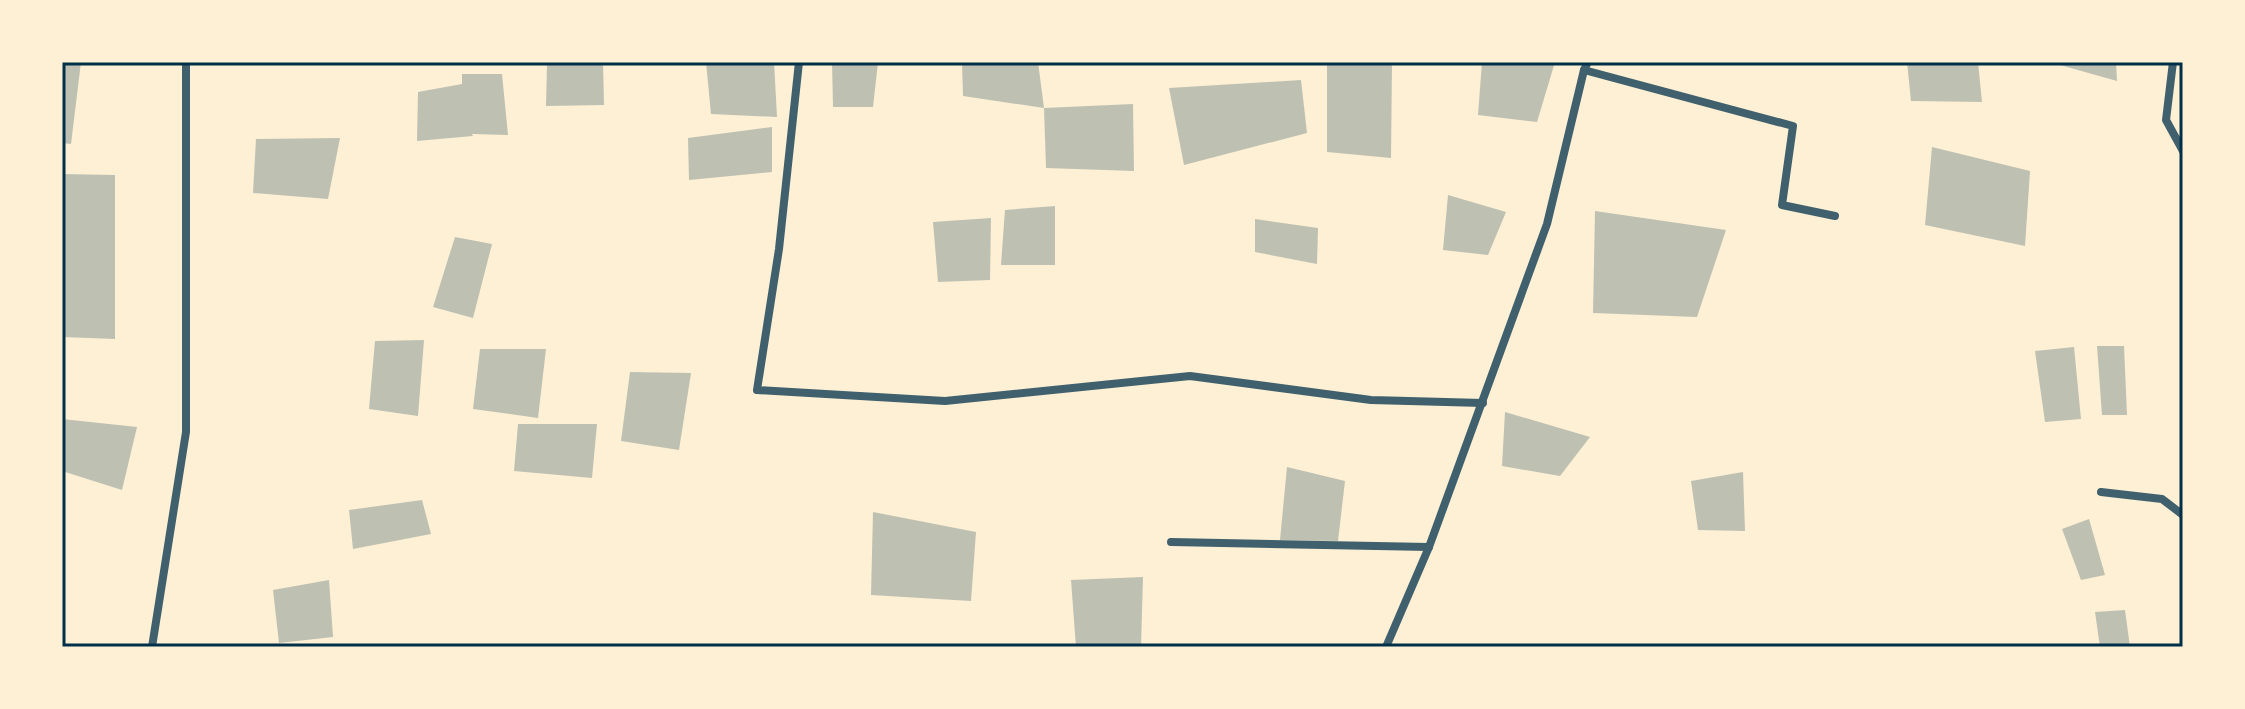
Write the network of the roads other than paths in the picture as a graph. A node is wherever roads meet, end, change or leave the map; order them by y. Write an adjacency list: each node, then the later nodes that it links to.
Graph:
1 (186, 62): 12 (street)
2 (799, 62): 7 (street)
3 (2173, 62): 5 (street)
4 (1586, 66): 6 (street); 7 (street)
5 (2183, 151)
6 (1835, 216)
7 (1483, 403): 11 (street)
8 (2101, 492): 9 (street)
9 (2183, 515)
10 (1171, 542): 11 (street)
11 (1429, 547): 13 (street)
12 (152, 647)
13 (1386, 647)

